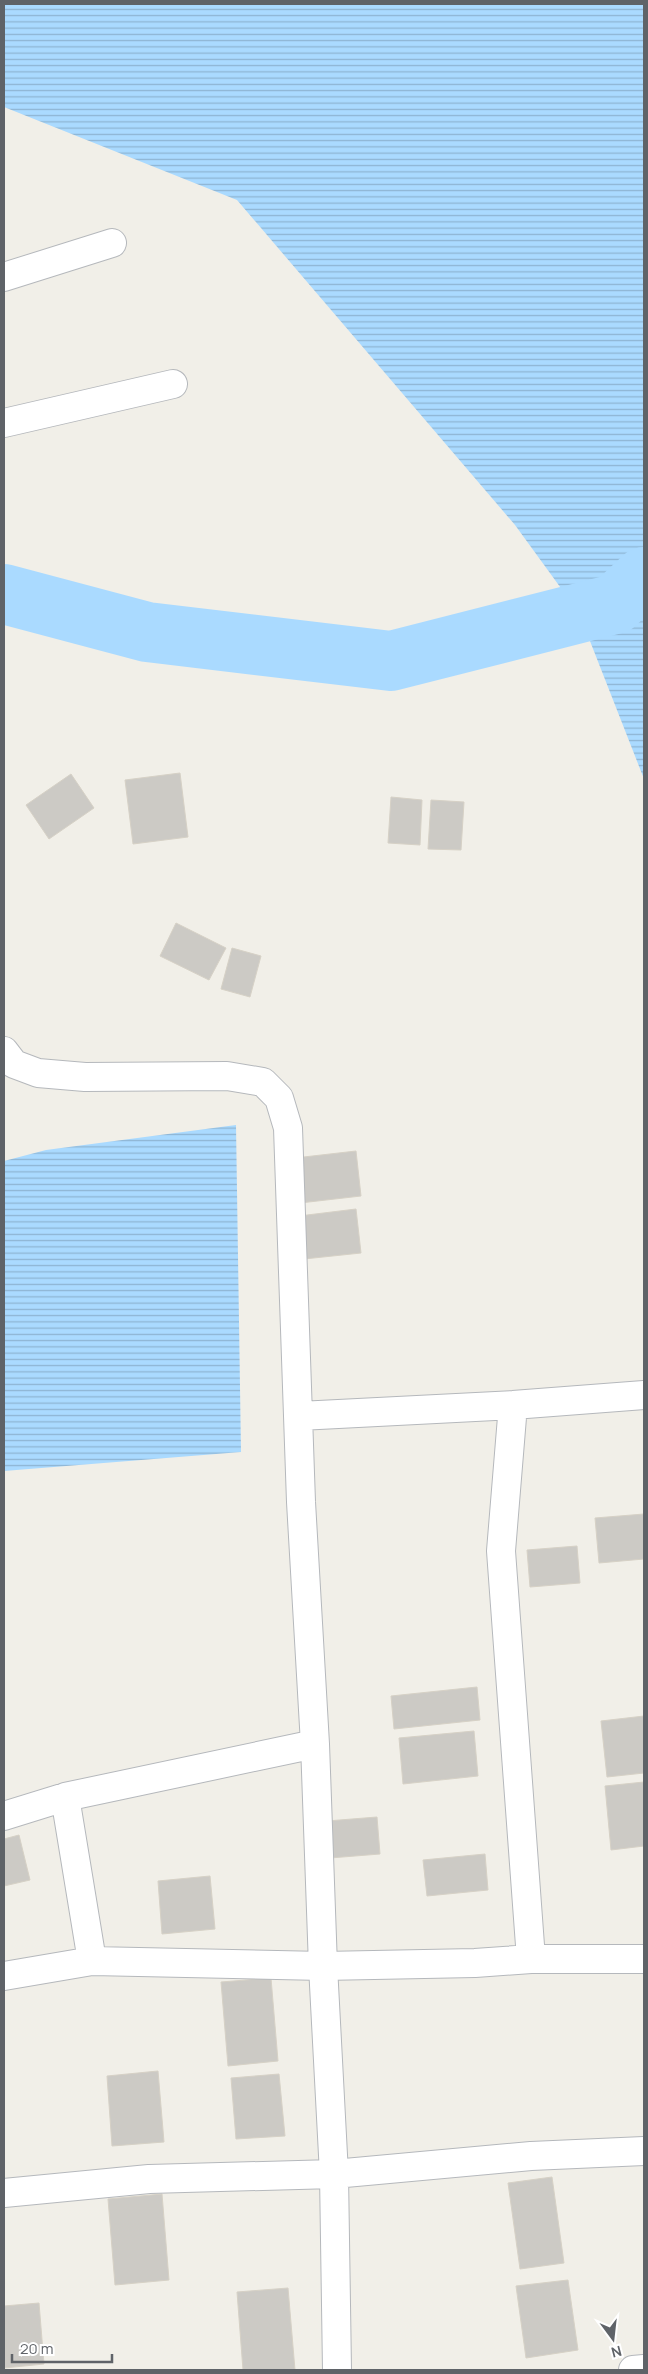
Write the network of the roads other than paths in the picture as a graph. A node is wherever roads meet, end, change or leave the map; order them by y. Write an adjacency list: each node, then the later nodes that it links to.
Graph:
1 (112, 243): 2 (street)
2 (4, 277)
3 (173, 384): 4 (street)
4 (4, 423)
5 (4, 1052): 8 (street)
6 (644, 1395): 7 (street)
7 (513, 1405): 8 (street); 12 (street)
8 (299, 1416): 9 (street)
9 (315, 1744): 10 (street); 15 (street)
10 (65, 1797): 11 (street); 14 (street)
11 (4, 1816)
12 (531, 1959): 13 (street); 15 (street)
13 (644, 1959)
14 (92, 1961): 15 (street); 16 (street)
15 (323, 1966): 18 (street)
16 (4, 1976)
17 (644, 2151): 18 (street)
18 (334, 2174): 19 (street); 21 (street)
19 (4, 2193)
20 (644, 2369): 22 (street)
21 (337, 2370)
22 (633, 2370)

